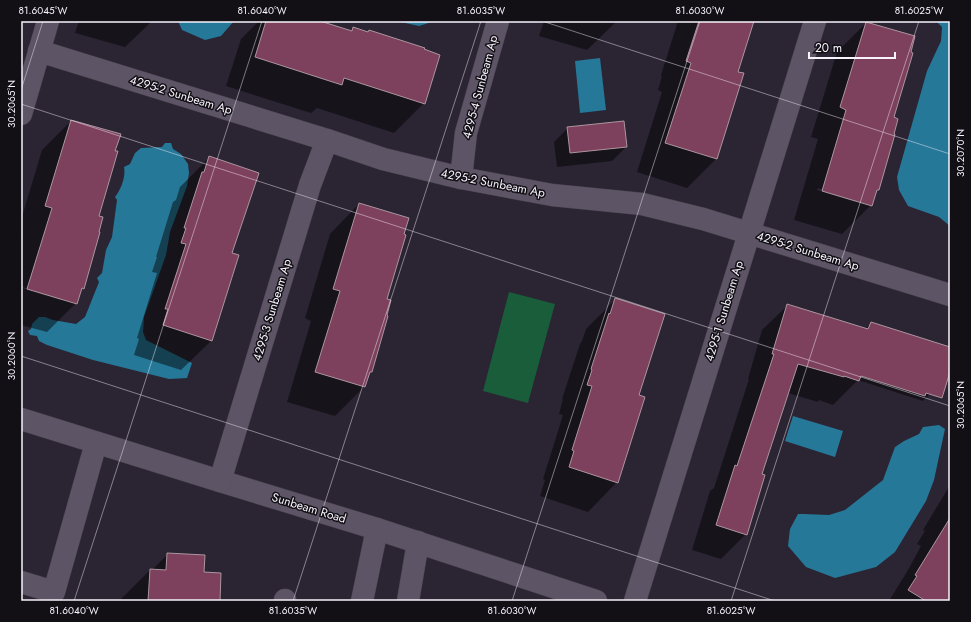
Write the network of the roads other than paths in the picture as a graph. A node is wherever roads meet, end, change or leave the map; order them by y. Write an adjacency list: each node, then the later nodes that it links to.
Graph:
1 (48, 21): 4 (street)
2 (498, 21): 7 (street, 4295-4 Sunbeam Ap)
3 (815, 21): 8 (street, 4295-1 Sunbeam Ap)
4 (39, 51): 5 (street); 6 (street, 4295-2 Sunbeam Ap)
5 (21, 114)
6 (327, 140): 7 (street, 4295-2 Sunbeam Ap); 12 (street, 4295-3 Sunbeam Ap)
7 (461, 178): 8 (street, 4295-2 Sunbeam Ap)
8 (748, 233): 9 (street, 4295-2 Sunbeam Ap); 19 (street, 4295-1 Sunbeam Ap)
9 (950, 295)
10 (21, 419): 11 (street, Sunbeam Road)
11 (96, 443): 12 (street, Sunbeam Road); 15 (street)
12 (220, 481): 13 (street, Sunbeam Road)
13 (377, 529): 14 (street, Sunbeam Road); 16 (street)
14 (418, 542): 17 (street); 18 (street, Sunbeam Road)
15 (21, 582)
16 (362, 601)
17 (408, 601)
18 (596, 601)
19 (635, 601)

